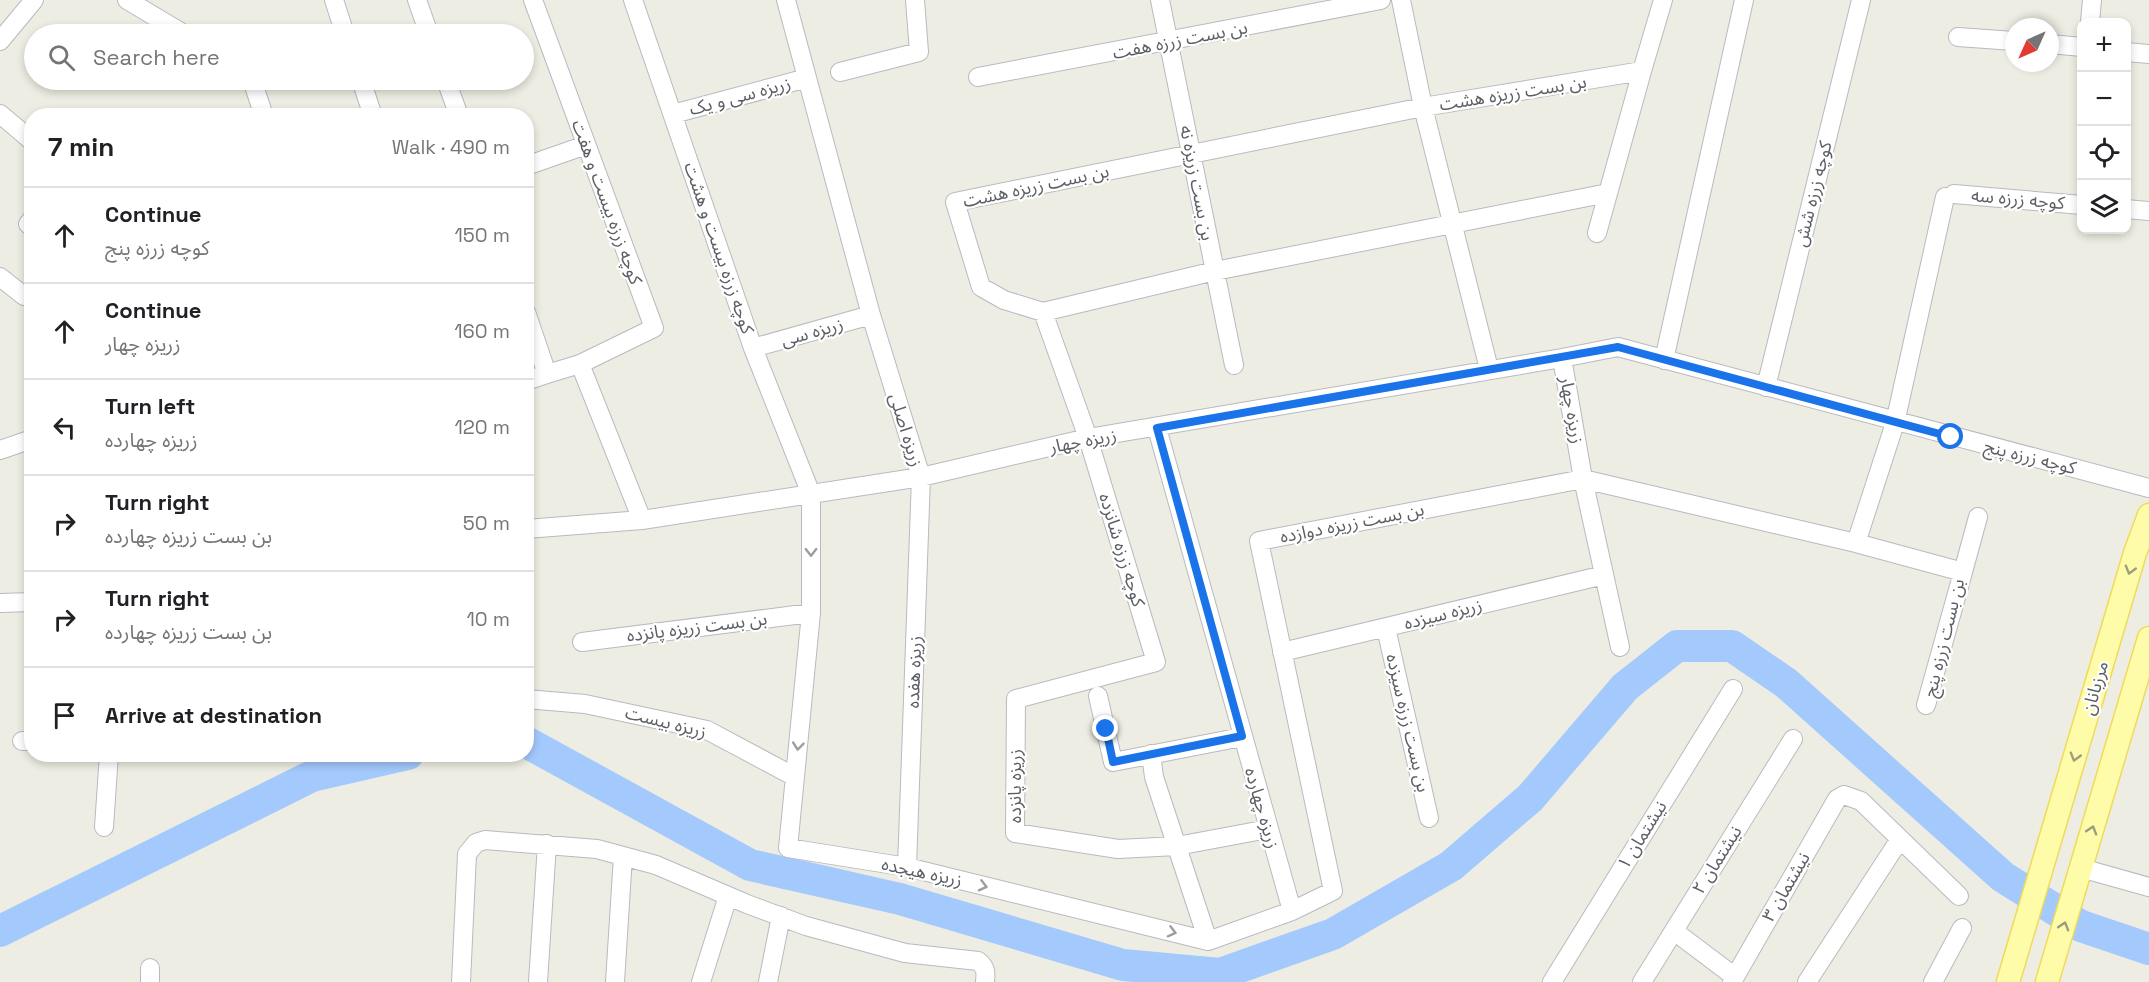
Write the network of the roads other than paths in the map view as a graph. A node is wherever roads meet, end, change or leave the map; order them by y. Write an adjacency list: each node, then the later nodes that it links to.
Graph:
1 (34, 0): 22 (street)
2 (127, 0): 17 (street)
3 (334, 0): 18 (street)
4 (417, 0): 19 (street)
5 (533, 0): 42 (street, کوچه زرزه بیست و هفت)
6 (633, 0): 40 (street, کوچه زرزه بیست و هشت)
7 (786, 0): 31 (street, زریزه اصلی)
8 (915, 0): 29 (street)
9 (1160, 0): 23 (street, بن بست زریزه نه)
10 (1381, 0): 23 (street, بن بست زرزه هفت)
11 (1401, 0): 35 (street)
12 (1663, 0): 28 (street)
13 (1744, 0): 59 (street)
14 (1861, 0): 65 (street, کوچه زرزه شش)
15 (2092, 0): 16 (street)
16 (2090, 18)
17 (167, 24)
18 (342, 24)
19 (425, 24)
20 (1958, 36): 21 (street)
21 (2005, 40)
22 (0, 41)
23 (1169, 43): 30 (street, بن بست زرزه هفت); 43 (street, بن بست زریزه نه)
24 (2059, 45): 25 (street)
25 (2077, 47)
26 (2131, 52): 27 (street)
27 (2149, 54)
28 (1642, 71): 35 (street, بن بست زریزه هشت); 45 (street)
29 (840, 72)
30 (978, 77)
31 (807, 78): 40 (street, زریزه سی و یک); 55 (street, زریزه اصلی)
32 (255, 90): 36 (street)
33 (364, 90): 37 (street)
34 (450, 90): 38 (street)
35 (1423, 107): 43 (street, بن بست زریزه هشت); 49 (street)
36 (261, 108)
37 (370, 108)
38 (456, 108)
39 (0, 114): 41 (street)
40 (673, 114): 57 (street, کوچه زرزه بیست و هشت)
41 (24, 134)
42 (586, 145): 44 (street); 60 (street, کوچه زرزه بیست و هفت)
43 (1191, 154): 51 (street, بن بست زریزه نه); 54 (street, بن بست زریزه هشت)
44 (534, 163)
45 (1608, 193): 49 (street); 50 (street)
46 (2077, 205): 66 (street, کوچه زرزه سه)
47 (2131, 209): 48 (street)
48 (2149, 211)
49 (1451, 223): 51 (street); 62 (street)
50 (1597, 232)
51 (1215, 271): 54 (street); 61 (street, بن بست زریزه نه)
52 (0, 277): 53 (street)
53 (24, 296)
54 (1043, 312): 68 (street, کوچه زرزه شانزده)
55 (871, 315): 57 (street, زریزه سی); 71 (street, زریزه اصلی)
56 (534, 336): 63 (street)
57 (753, 348): 74 (street, کوچه زرزه بیست و هشت)
58 (1562, 357): 59 (street, کوچه زرزه پنج); 62 (street, زریزه چهار); 72 (street, زریزه چهار)
59 (1664, 360): 65 (street, کوچه زرزه پنج)
60 (580, 364): 63 (street); 77 (street)
61 (1234, 366)
62 (1489, 369): 67 (street, زریزه چهار)
63 (547, 374): 64 (street)
64 (534, 378)
65 (1766, 387): 66 (street, کوچه زرزه پنج)
66 (1895, 423): 73 (street, کوچه زرزه پنج); 79 (street)
67 (1157, 428): 68 (street, زریزه چهار); 95 (street, زریزه چهارده)
68 (1088, 438): 71 (street, زریزه چهار); 90 (street, کوچه زرزه شانزده)
69 (24, 442): 70 (street)
70 (0, 450)
71 (921, 477): 74 (street, زریزه اصلی); 107 (street, زریزه هفده)
72 (1583, 479): 79 (street); 81 (street); 89 (street, بن بست زریزه دوازده)
73 (2149, 488)
74 (810, 494): 77 (street, زریزه اصلی); 84 (street, زریزه هیجده, one-way to 84)
75 (2149, 515): 129 (main road, مرزبانان, one-way to 129)
76 (1978, 518): 80 (street)
77 (642, 520): 78 (street, زریزه اصلی)
78 (534, 528)
79 (1856, 543): 80 (street, بن بست زرزه پنج)
80 (1963, 572): 94 (street, بن بست زرزه پنج)
81 (1604, 575): 85 (street, زریزه سیزده); 88 (street)
82 (24, 602): 83 (street)
83 (0, 603)
84 (811, 613): 87 (street, بن بست زریزه پانزده); 99 (street, زریزه هیجده, one-way to 99)
85 (1386, 628): 89 (street, زریزه سیزده); 100 (street, بن بست زرزه سیزده)
86 (2149, 638): 108 (main road, مرزبانان, one-way to 86)
87 (582, 642)
88 (1620, 647)
89 (1282, 652): 112 (street, بن بست زریزه دوازده)
90 (1156, 662): 105 (street, زریزه پانزده)
91 (1733, 689): 125 (street, نيشتمان ۱)
92 (1098, 696): 97 (street)
93 (534, 700): 99 (street, زریزه بیست)
94 (1926, 705)
95 (1242, 736): 97 (street); 102 (street, زریزه چهارده)
96 (1792, 738): 115 (street, نيشتمان ۲)
97 (1151, 754): 105 (street)
98 (108, 762): 101 (street)
99 (795, 777): 107 (street, زریزه هیجده)
100 (1429, 818)
101 (104, 827)
102 (1268, 829): 105 (street, زریزه پانزده); 112 (street, زریزه چهارده)
103 (1900, 839): 111 (street); 118 (street, نيشتمان ۳); 127 (street)
104 (547, 844): 106 (street); 119 (street); 120 (street)
105 (1177, 846): 116 (street)
106 (623, 856): 110 (street); 121 (street)
107 (907, 867): 116 (street, زریزه هیجده, one-way to 116)
108 (2078, 877): 109 (street); 117 (main road, مرزبانان, one-way to 108)
109 (2149, 888)
110 (728, 896): 113 (street); 122 (street)
111 (1959, 896)
112 (1292, 911): 116 (street, بن بست زریزه دوازده)
113 (782, 916): 123 (street); 124 (street)
114 (1962, 928): 128 (street)
115 (1674, 931): 118 (street); 126 (street, نيشتمان ۲)
116 (1208, 941)
117 (2049, 974)
118 (1733, 979)
119 (460, 982)
120 (538, 982)
121 (615, 982)
122 (701, 982)
123 (768, 982)
124 (985, 982)
125 (1552, 982)
126 (1642, 982)
127 (1807, 982)
128 (1934, 982)
129 (2008, 982)

